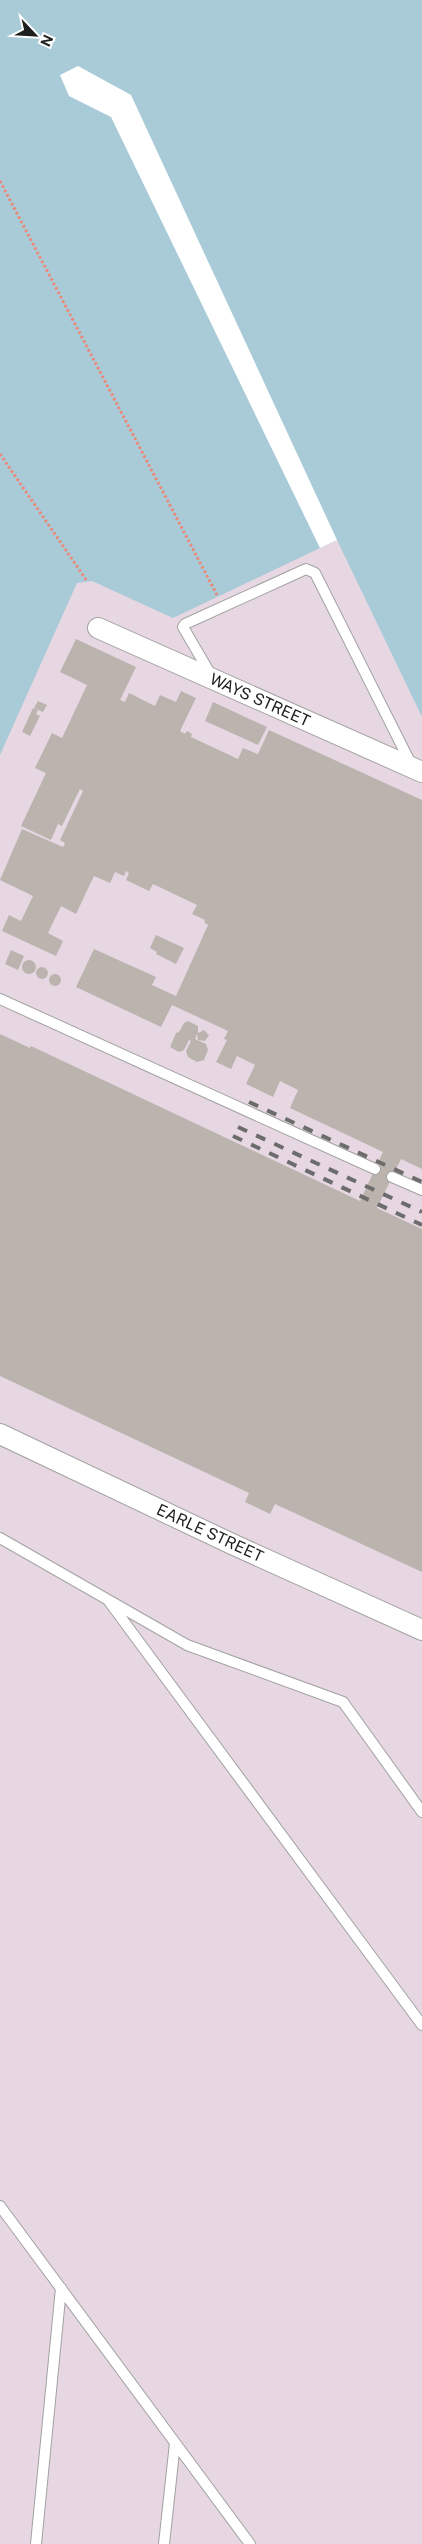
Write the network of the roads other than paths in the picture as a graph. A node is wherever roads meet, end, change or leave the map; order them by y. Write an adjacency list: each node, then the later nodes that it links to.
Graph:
1 (98, 628): 2 (street, WAYS STREET)
2 (213, 679): 3 (street, WAYS STREET); 3 (lane)
3 (417, 770)
4 (0, 999): 5 (lane)
5 (375, 1169)
6 (392, 1177): 7 (lane)
7 (422, 1190)
8 (0, 1434): 11 (street, EARLE STREET)
9 (0, 1538): 10 (lane)
10 (108, 1600): 12 (lane); 13 (lane)
11 (422, 1630)
12 (422, 1812)
13 (422, 2025)
14 (0, 2206): 15 (lane)
15 (61, 2288): 16 (lane); 17 (lane)
16 (175, 2443): 18 (lane); 19 (lane)
17 (36, 2544)
18 (164, 2544)
19 (250, 2544)

